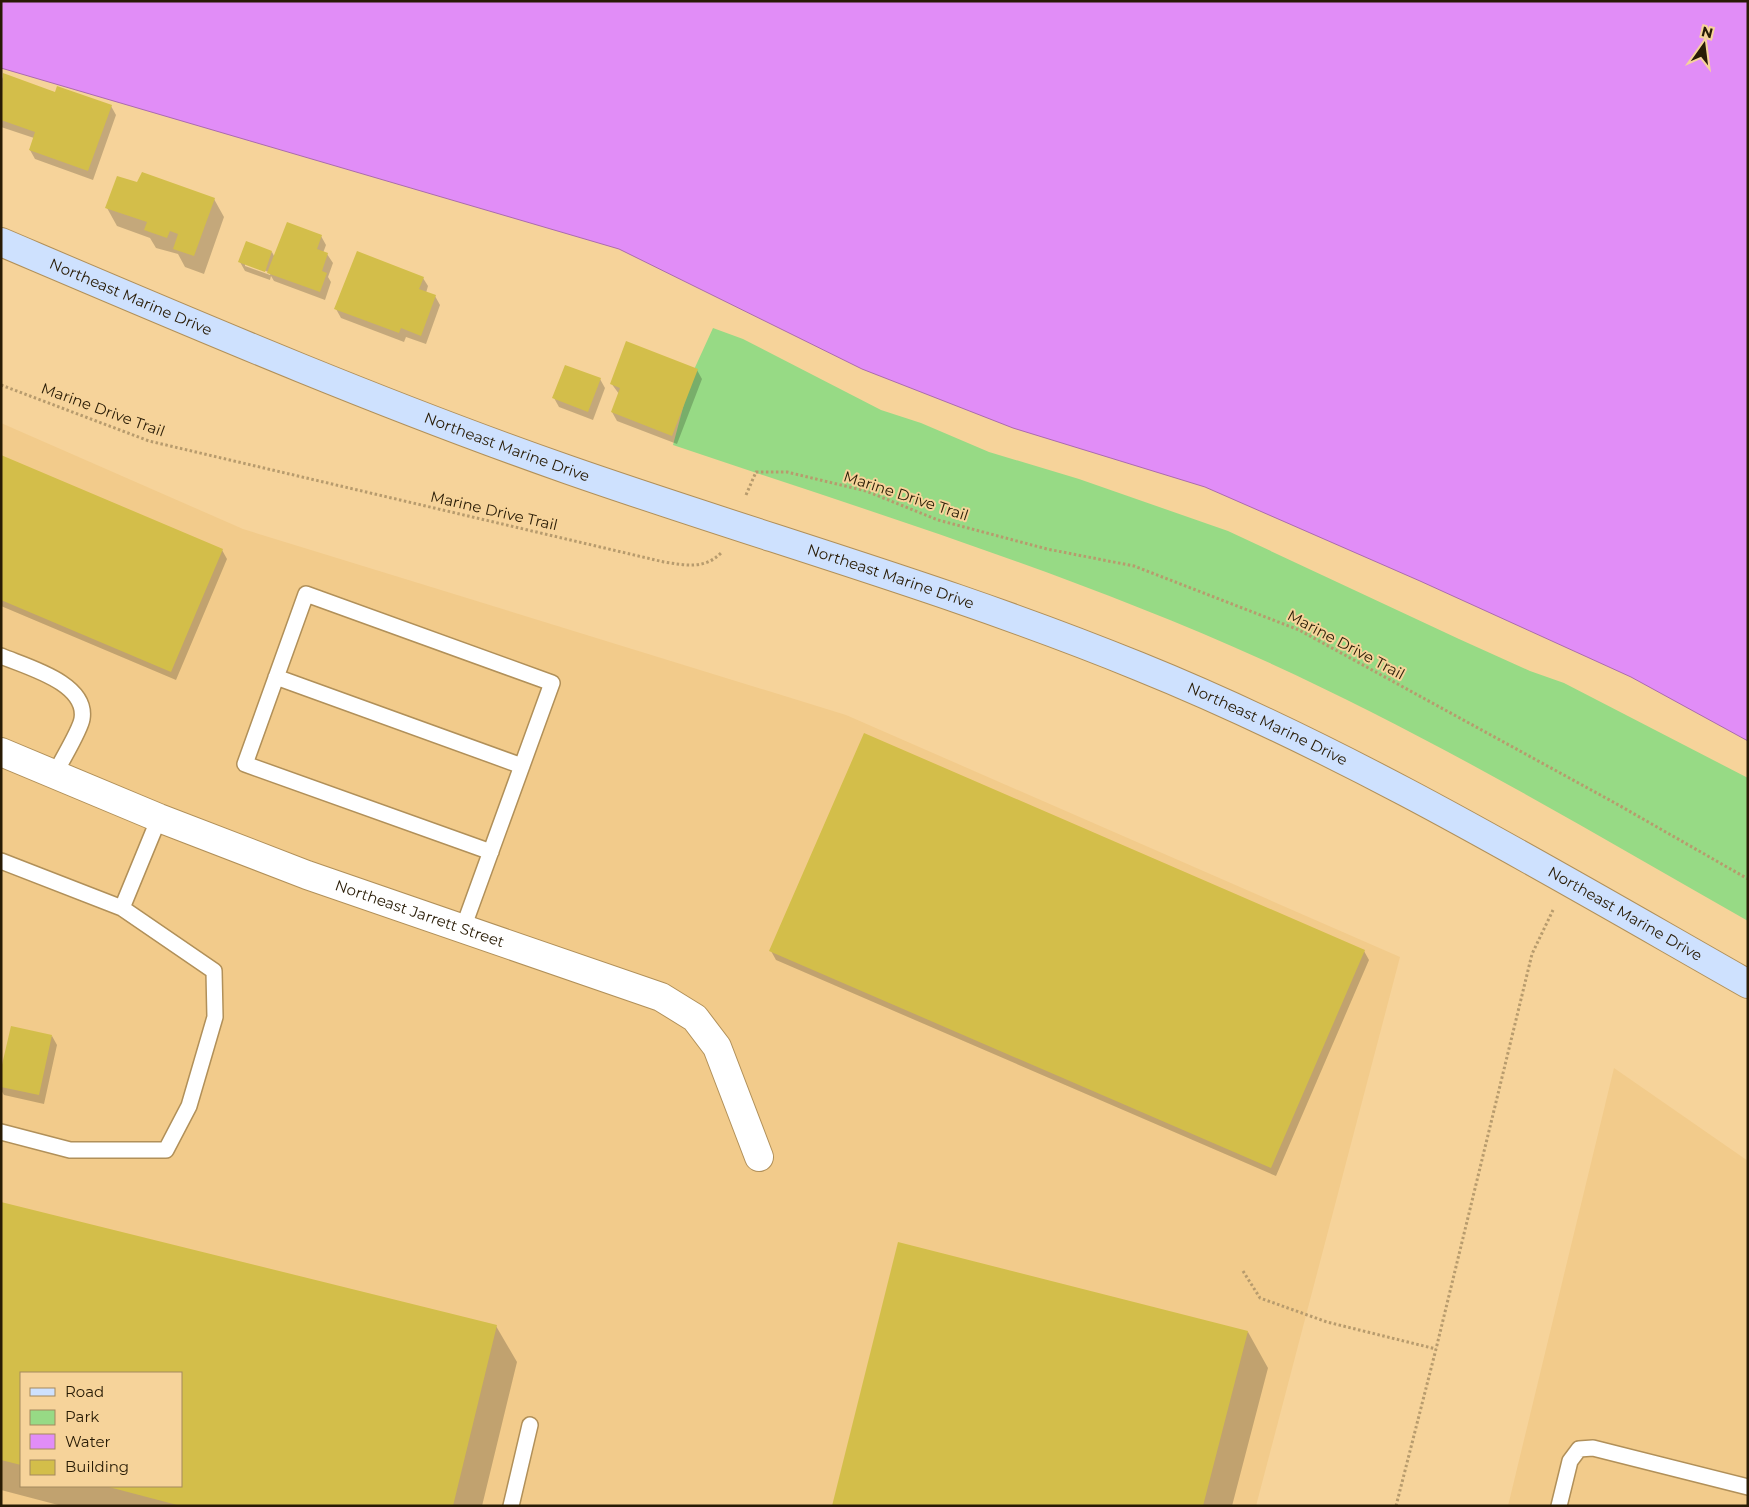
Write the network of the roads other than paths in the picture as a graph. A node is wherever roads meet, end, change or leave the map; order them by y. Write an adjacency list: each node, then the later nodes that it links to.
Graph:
1 (1, 242): 12 (main road, Northeast Marine Drive)
2 (1, 656): 6 (lane)
3 (276, 676): 5 (lane); 5 (lane); 8 (lane)
4 (1, 752): 6 (street, Northeast Jarrett Street)
5 (522, 766): 8 (lane)
6 (55, 774): 7 (street, Northeast Jarrett Street)
7 (160, 818): 10 (lane); 11 (street, Northeast Jarrett Street)
8 (491, 852): 11 (lane)
9 (1, 861): 10 (lane)
10 (122, 908): 13 (lane)
11 (462, 931): 14 (street, Northeast Jarrett Street)
12 (1748, 984)
13 (1, 1132)
14 (759, 1157)
15 (530, 1425): 17 (lane)
16 (1748, 1487): 18 (lane)
17 (510, 1506)
18 (1559, 1506)

